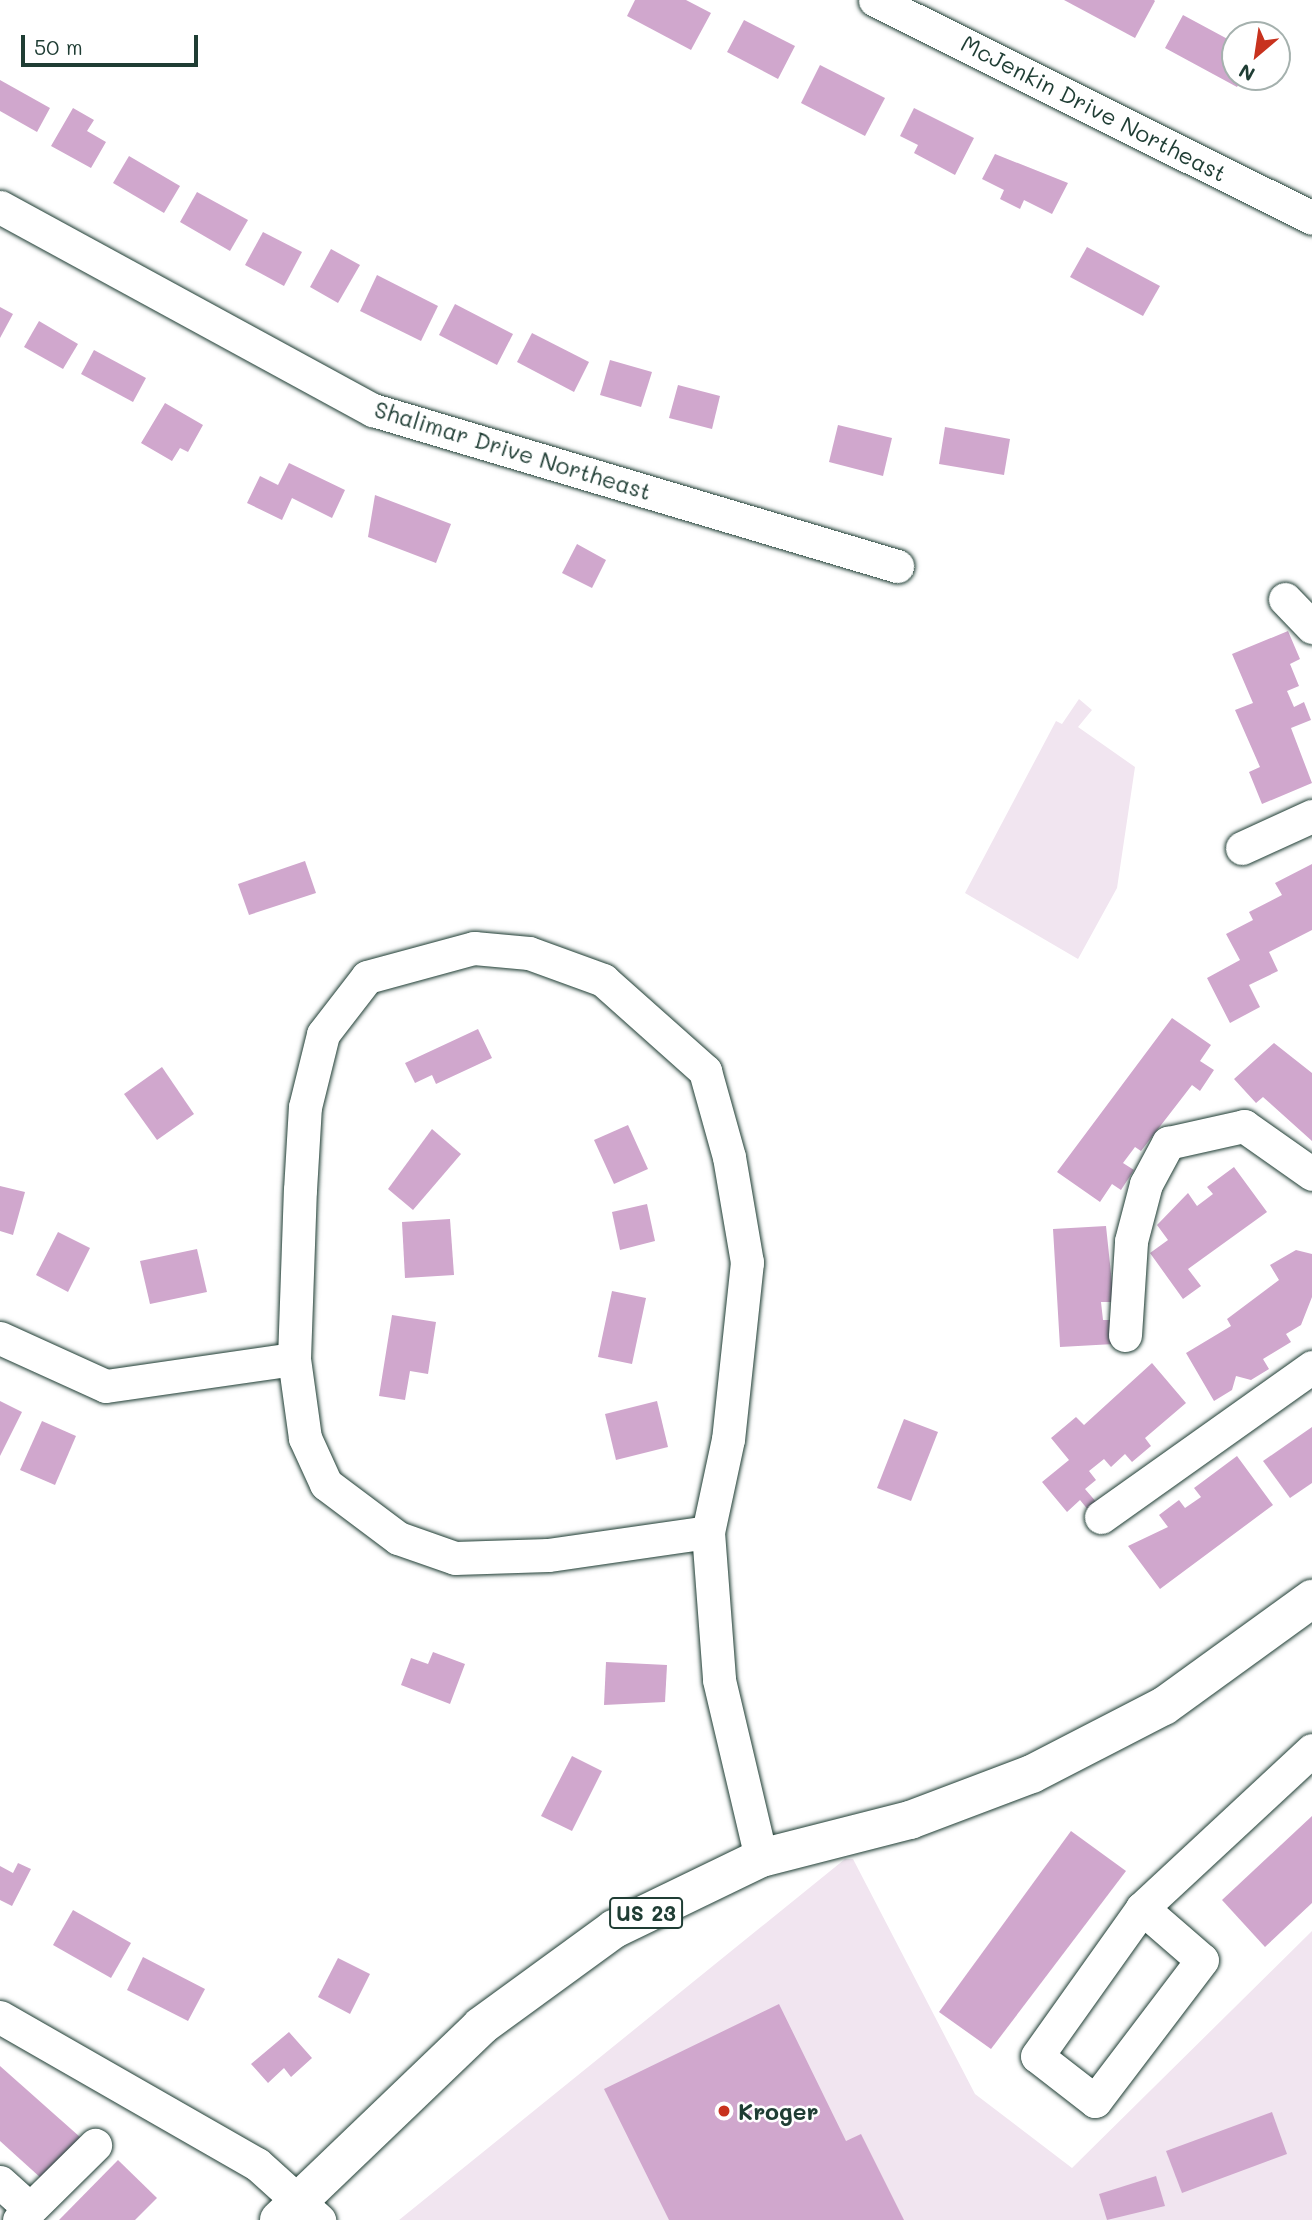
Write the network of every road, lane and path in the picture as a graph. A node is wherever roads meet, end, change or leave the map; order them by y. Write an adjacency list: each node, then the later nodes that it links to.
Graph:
1 (875, 0): 3 (street, McJenkin Drive Northeast)
2 (0, 207): 4 (street, Shalimar Drive Northeast)
3 (1312, 218)
4 (897, 566)
5 (1284, 599): 6 (street)
6 (1312, 627)
7 (1312, 816): 8 (street)
8 (1242, 848)
9 (1312, 1174): 10 (street)
10 (1125, 1335)
11 (0, 1338): 12 (street)
12 (294, 1359): 15 (street); 15 (street)
13 (1312, 1367): 14 (street)
14 (1101, 1517)
15 (708, 1532): 18 (street)
16 (1312, 1599): 18 (main road, US 23)
17 (1312, 1750): 19 (street)
18 (761, 1858): 24 (main road, US 23)
19 (1142, 1908): 19 (street)
20 (0, 2017): 24 (street)
21 (95, 2145): 23 (street)
22 (0, 2182): 23 (street)
23 (24, 2214)
24 (299, 2214)

